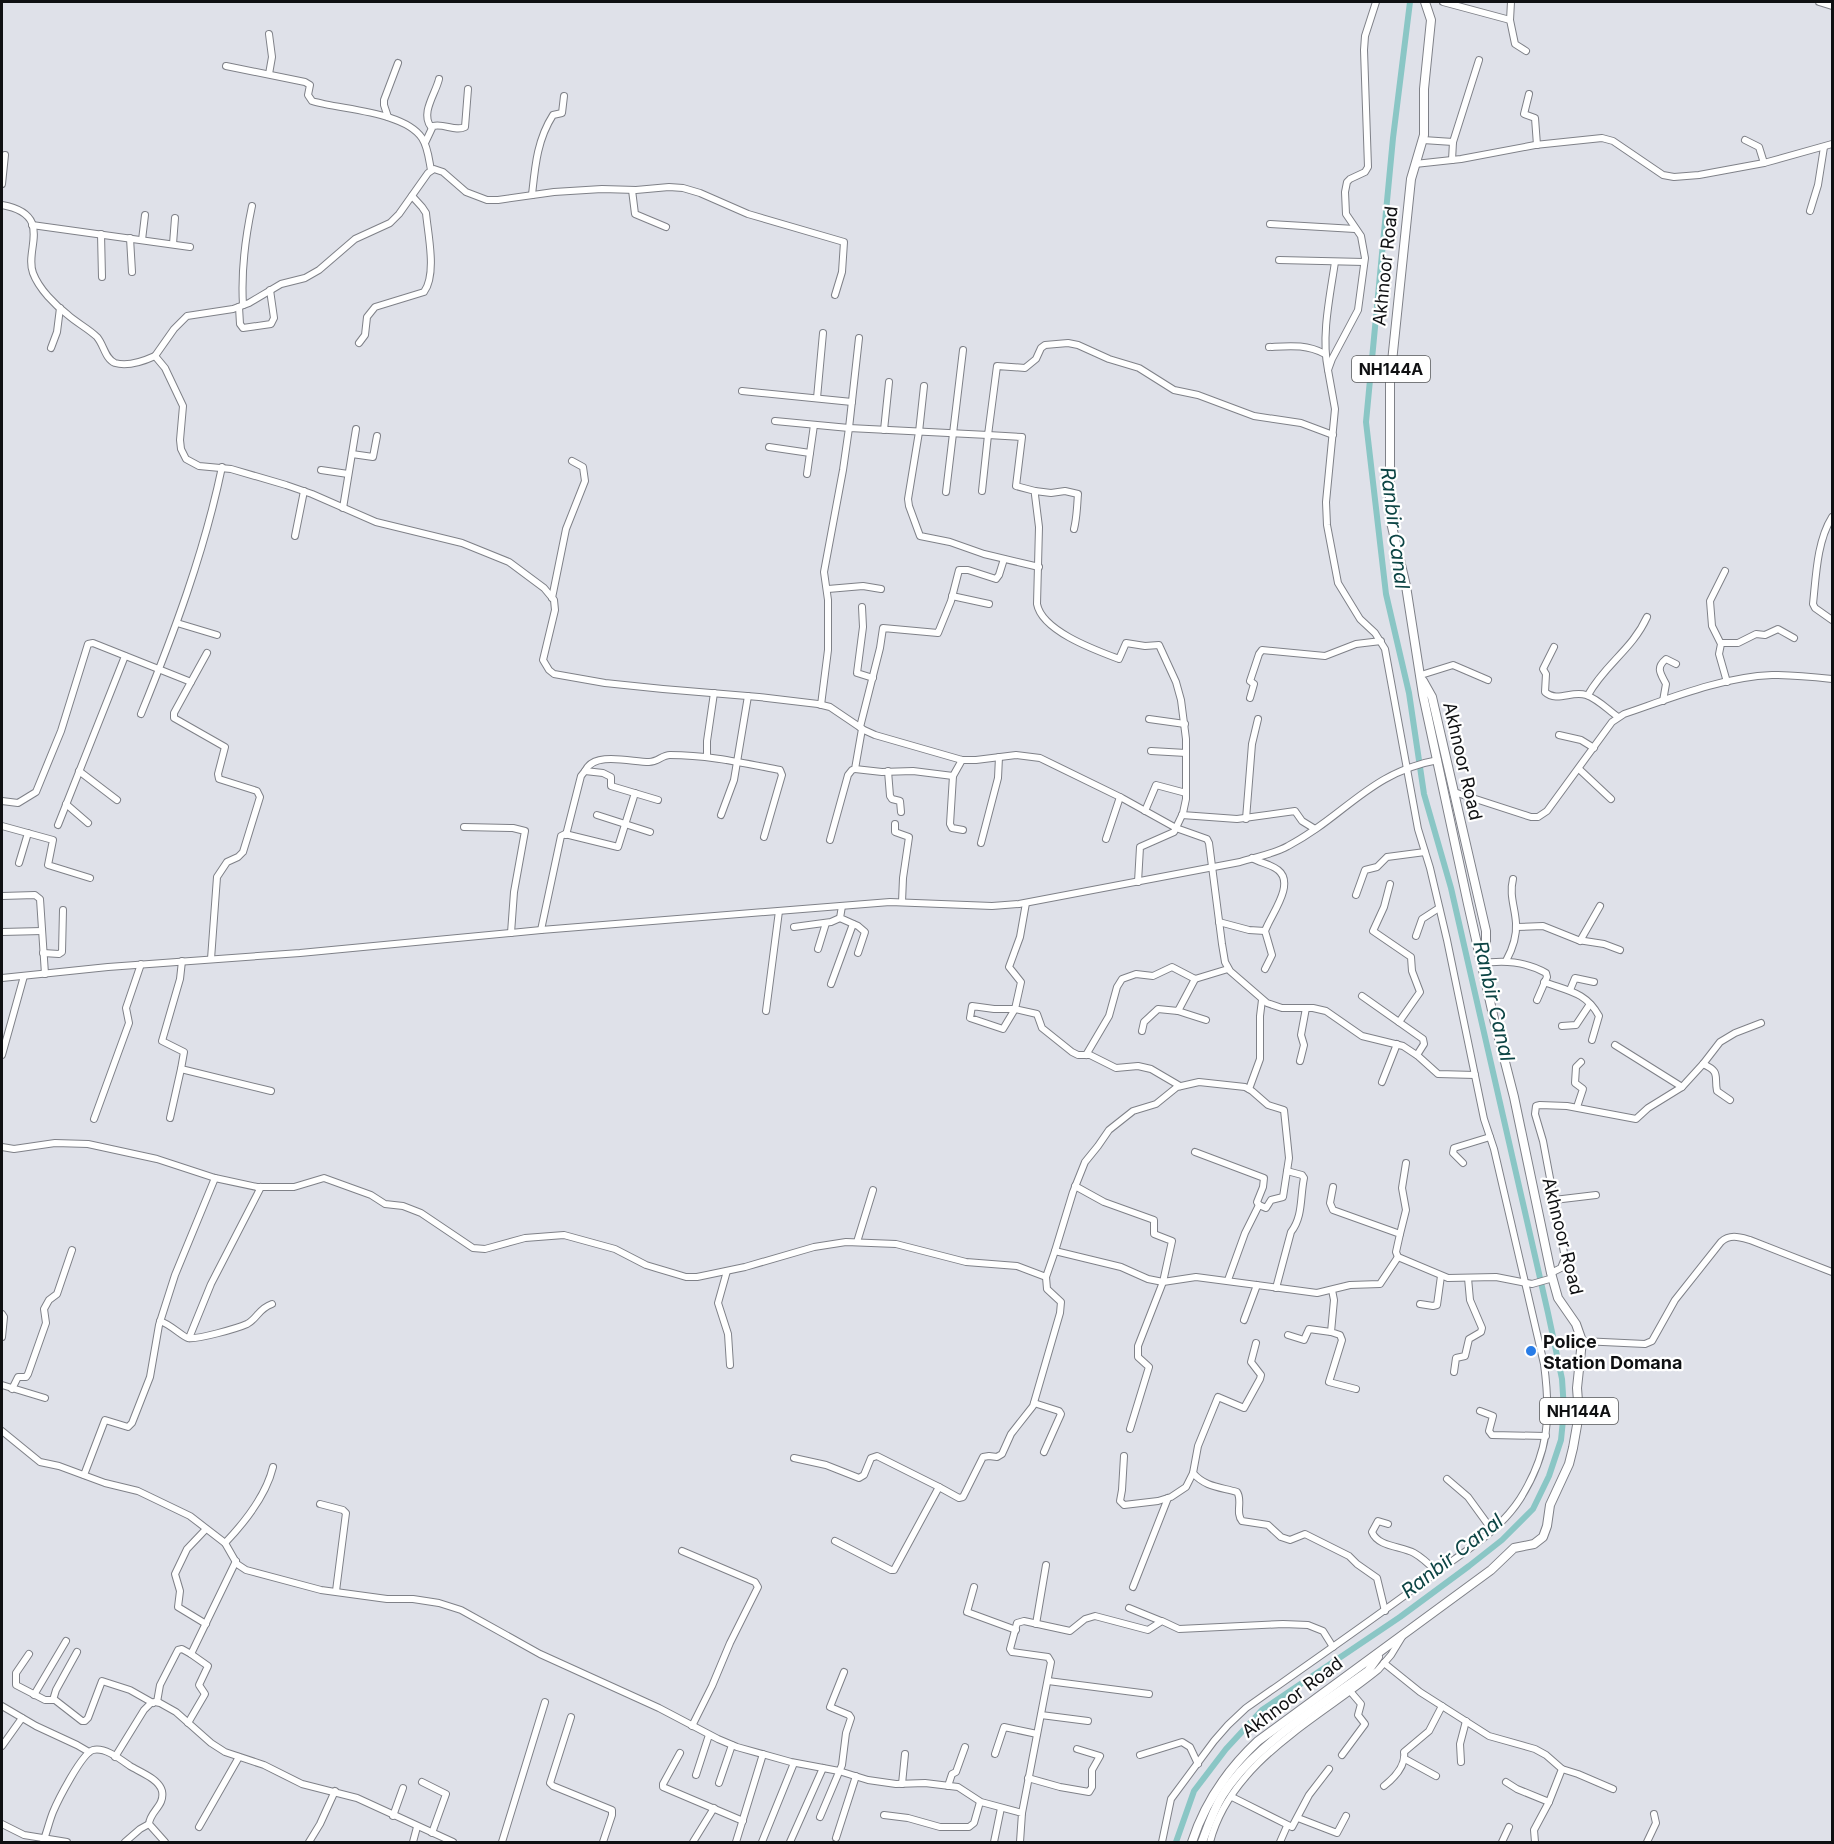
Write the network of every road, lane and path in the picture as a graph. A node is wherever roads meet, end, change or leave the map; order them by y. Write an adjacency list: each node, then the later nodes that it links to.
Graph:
1 (1376, 2): 43 (street)
2 (1425, 2): 24 (highway, Akhnoor Road / NH144A)
3 (1443, 2): 7 (street)
4 (1511, 2): 7 (street)
5 (1819, 2): 6 (street)
6 (1833, 6)
7 (1510, 20): 9 (street)
8 (269, 34): 13 (street)
9 (1526, 51)
10 (1479, 60): 26 (street)
11 (398, 63): 18 (street)
12 (226, 66): 13 (street)
13 (269, 74): 18 (street)
14 (439, 79): 19 (street)
15 (468, 89): 19 (street)
16 (1529, 94): 21 (street)
17 (564, 96): 33 (street)
18 (388, 117): 22 (street)
19 (431, 127): 22 (street)
20 (1745, 140): 28 (street)
21 (1536, 142): 26 (street); 28 (street)
22 (425, 143): 30 (street)
23 (1833, 144): 25 (street)
24 (1421, 147): 26 (street); 29 (highway, Akhnoor Road / NH144A)
25 (1824, 147): 28 (street); 37 (street)
26 (1452, 151): 29 (street)
27 (5, 155): 31 (street)
28 (1764, 163)
29 (1416, 164): 119 (highway, Akhnoor Road / NH144A)
30 (431, 170): 33 (street); 34 (street)
31 (2, 184)
32 (632, 190): 33 (street); 42 (street); 55 (street)
33 (532, 195)
34 (412, 196): 54 (street); 60 (street)
35 (2, 205): 41 (street)
36 (252, 206): 56 (street)
37 (1810, 211)
38 (145, 215): 46 (street)
39 (175, 218): 47 (street)
40 (1270, 224): 43 (street)
41 (32, 225): 44 (street); 57 (street)
42 (666, 227)
43 (1355, 229): 51 (street)
44 (101, 234): 45 (street); 53 (street)
45 (130, 238): 46 (street); 52 (street)
46 (142, 240): 47 (street)
47 (173, 244): 48 (street)
48 (190, 247)
49 (1279, 260): 50 (street)
50 (1335, 262): 51 (street); 64 (street)
51 (1364, 262): 66 (street)
52 (132, 272)
53 (102, 278)
54 (270, 290): 56 (street); 56 (street)
55 (835, 295)
56 (241, 306): 65 (street)
57 (60, 308): 62 (street); 65 (street)
58 (823, 333): 70 (street)
59 (859, 339): 71 (street)
60 (359, 343)
61 (1269, 347): 64 (street)
62 (51, 348)
63 (963, 350): 78 (street)
64 (1325, 354): 66 (street)
65 (155, 356): 86 (street)
66 (1328, 370): 80 (street)
67 (890, 382): 76 (street)
68 (924, 386): 77 (street)
69 (742, 391): 70 (street)
70 (817, 398): 71 (street)
71 (852, 402): 74 (street)
72 (775, 421): 73 (street)
73 (814, 425): 74 (street); 83 (street)
74 (849, 428): 76 (street); 101 (street)
75 (356, 429): 84 (street)
76 (884, 430): 77 (street)
77 (919, 432): 78 (street); 98 (street)
78 (953, 433): 79 (street); 93 (street)
79 (988, 435): 80 (street); 90 (street); 92 (street)
80 (1333, 435): 112 (street)
81 (377, 436): 84 (street)
82 (769, 447): 83 (street)
83 (810, 453): 89 (street)
84 (352, 454): 88 (street)
85 (572, 461): 104 (street)
86 (222, 467): 91 (street); 109 (street)
87 (321, 470): 88 (street)
88 (348, 474): 94 (street)
89 (807, 474)
90 (1035, 490): 96 (street); 99 (street)
91 (304, 491): 94 (street); 97 (street)
92 (982, 491)
93 (946, 492)
94 (343, 508): 104 (street)
95 (1833, 517): 108 (street)
96 (1074, 529)
97 (295, 536)
98 (1004, 559): 99 (street); 103 (street)
99 (1039, 567): 135 (street)
100 (1725, 571): 113 (street)
101 (828, 589): 102 (street); 130 (street)
102 (880, 589)
103 (952, 596): 105 (street); 120 (street)
104 (552, 598): 125 (street)
105 (989, 604)
106 (862, 608): 120 (street)
107 (1647, 617): 127 (street)
108 (1833, 620)
109 (177, 623): 110 (street); 118 (street)
110 (218, 635)
111 (1794, 638): 113 (street)
112 (1381, 641): 128 (street); 146 (street)
113 (1720, 643): 124 (street)
114 (1554, 646): 127 (street)
115 (207, 653): 123 (street)
116 (125, 656): 118 (street); 149 (street); 160 (street)
117 (1676, 664): 129 (street)
118 (159, 669): 123 (street); 131 (street)
119 (1421, 676): 122 (street); 144 (highway, Akhnoor Road / NH144A); 153 (highway, Akhnoor Road / NH144A)
120 (873, 678): 136 (street)
121 (1833, 679): 124 (street)
122 (1488, 680)
123 (191, 682): 218 (street)
124 (1727, 682): 129 (street)
125 (714, 693): 126 (street); 141 (street)
126 (748, 696): 130 (street); 145 (street)
127 (1588, 696): 132 (street)
128 (1250, 698)
129 (1663, 701): 132 (street)
130 (821, 705): 136 (street)
131 (141, 714)
132 (1618, 717): 138 (street)
133 (1149, 719): 135 (street)
134 (1258, 719): 167 (street)
135 (1185, 724): 140 (street)
136 (861, 728): 143 (street); 147 (street)
137 (1559, 735): 138 (street)
138 (1594, 747): 148 (street)
139 (1151, 751): 140 (street)
140 (1186, 753): 155 (street)
141 (707, 756): 145 (street); 150 (street)
142 (999, 757): 143 (street); 156 (street); 183 (street)
143 (962, 760): 152 (street)
144 (1438, 760): 146 (street); 220 (highway, Akhnoor Road / NH144A)
145 (737, 762): 165 (street); 180 (street)
146 (1407, 767): 175 (street); 184 (street)
147 (855, 769): 151 (street); 182 (street)
148 (1579, 769): 153 (street); 157 (street)
149 (80, 771): 158 (street); 161 (street)
150 (585, 771): 154 (street); 179 (street)
151 (888, 771): 152 (street); 163 (street)
152 (953, 776): 176 (street)
153 (1454, 792): 220 (highway, Akhnoor Road / NH144A)
154 (635, 793): 159 (street); 169 (street)
155 (1186, 793): 162 (street); 166 (street)
156 (1120, 797): 162 (street); 181 (street)
157 (1611, 799)
158 (117, 800)
159 (658, 800)
160 (2, 801)
161 (66, 804): 168 (street); 171 (street)
162 (1145, 811): 174 (street)
163 (901, 812)
164 (597, 815): 169 (street)
165 (721, 815)
166 (1182, 815): 167 (street); 174 (street)
167 (1246, 819): 175 (street)
168 (88, 823)
169 (626, 824): 177 (street); 179 (street)
170 (895, 824): 194 (street)
171 (58, 825)
172 (2, 826): 178 (street)
173 (464, 827): 211 (street)
174 (1176, 828): 187 (street); 190 (street)
175 (1315, 829): 185 (street)
176 (963, 830)
177 (650, 832)
178 (28, 833): 186 (street); 188 (street)
179 (566, 835): 207 (street)
180 (764, 837)
181 (1106, 839)
182 (830, 840)
183 (981, 843)
184 (1425, 852): 192 (street); 198 (street)
185 (1252, 858): 187 (street); 209 (street)
186 (19, 863)
187 (1212, 867): 190 (street); 202 (street)
188 (90, 878)
189 (1513, 879): 206 (street)
190 (1138, 882): 195 (street)
191 (1390, 884): 242 (street)
192 (1356, 895)
193 (2, 896): 208 (street)
194 (902, 902): 195 (street); 196 (street)
195 (1026, 903): 238 (street)
196 (842, 906): 200 (street); 201 (street)
197 (1600, 906): 213 (street)
198 (1439, 908): 212 (street); 256 (street)
199 (63, 910): 216 (street)
200 (779, 911): 207 (street); 239 (street)
201 (840, 918): 203 (street); 204 (street)
202 (1219, 922): 209 (street); 223 (street)
203 (826, 923): 205 (street); 214 (street)
204 (854, 924): 217 (street); 231 (street)
205 (794, 927)
206 (1516, 927): 213 (street); 221 (street)
207 (541, 930): 211 (street)
208 (42, 931): 210 (street); 216 (street)
209 (1265, 931): 224 (street)
210 (2, 932)
211 (512, 933): 218 (street)
212 (1416, 936)
213 (1580, 941): 215 (street)
214 (818, 949)
215 (1620, 950)
216 (44, 953): 225 (street)
217 (858, 953)
218 (211, 959): 219 (street)
219 (182, 961): 222 (street); 255 (street)
220 (1480, 961): 221 (street); 289 (highway, Akhnoor Road / NH144A)
221 (1506, 961): 229 (street)
222 (141, 964): 225 (street); 265 (street)
223 (1228, 969): 228 (street); 234 (street)
224 (1265, 969)
225 (45, 974): 226 (street)
226 (24, 976): 227 (street); 250 (street)
227 (2, 978)
228 (1195, 979): 240 (street); 249 (street)
229 (1544, 982): 232 (street); 235 (street)
230 (1594, 982): 232 (street)
231 (831, 984)
232 (1570, 990): 236 (street)
233 (1362, 996): 242 (street)
234 (1262, 1000): 237 (street); 260 (street)
235 (1537, 1000)
236 (1590, 1004): 244 (street); 246 (street)
237 (1306, 1008): 247 (street); 252 (street)
238 (1015, 1009): 238 (street); 249 (street)
239 (766, 1011)
240 (1178, 1011): 241 (street); 245 (street)
241 (1206, 1020)
242 (1400, 1022): 251 (street)
243 (1761, 1023): 254 (street)
244 (1562, 1026)
245 (1142, 1031)
246 (1592, 1040)
247 (1397, 1044): 251 (street); 257 (street)
248 (1615, 1045): 259 (street)
249 (1086, 1054): 258 (street)
250 (2, 1055)
251 (1418, 1055): 256 (street)
252 (1300, 1061)
253 (1581, 1062): 263 (street)
254 (1707, 1066): 259 (street); 262 (street)
255 (181, 1069): 261 (street); 264 (street)
256 (1475, 1075): 266 (street)
257 (1382, 1082)
258 (1180, 1086): 260 (street); 273 (street)
259 (1682, 1087): 263 (street)
260 (1249, 1089): 271 (street)
261 (271, 1091)
262 (1730, 1100)
263 (1579, 1102): 278 (street)
264 (170, 1118)
265 (94, 1119)
266 (1491, 1137): 270 (street); 293 (street)
267 (2, 1147): 272 (street)
268 (1195, 1152): 279 (street)
269 (1406, 1162): 280 (street)
270 (1463, 1163)
271 (1287, 1172): 279 (street); 295 (street)
272 (215, 1178): 274 (street); 301 (street)
273 (1075, 1186): 283 (street); 292 (street)
274 (261, 1187): 285 (street); 305 (street)
275 (1334, 1187): 280 (street)
276 (873, 1190): 281 (street)
277 (1596, 1195): 278 (street)
278 (1554, 1200): 289 (street)
279 (1259, 1205): 291 (street)
280 (1400, 1234): 284 (street)
281 (857, 1242): 285 (street); 288 (street)
282 (72, 1250): 311 (street)
283 (1055, 1251): 288 (street); 292 (street)
284 (1398, 1257): 287 (street); 296 (street)
285 (727, 1270): 308 (street)
286 (1833, 1272): 306 (street)
287 (1441, 1276): 290 (street); 298 (street)
288 (1046, 1277): 314 (street)
289 (1550, 1277): 293 (street); 306 (highway, Akhnoor Road / NH144A)
290 (1468, 1278): 293 (street); 309 (street)
291 (1228, 1280): 292 (street); 294 (street)
292 (1163, 1282): 316 (street)
293 (1524, 1283): 318 (street)
294 (1257, 1285): 295 (street); 300 (street)
295 (1276, 1288): 296 (street)
296 (1332, 1290): 302 (street)
297 (272, 1304): 305 (street)
298 (1420, 1304)
299 (2, 1314): 304 (street)
300 (1244, 1320)
301 (160, 1323): 305 (street); 324 (street)
302 (1331, 1332): 303 (street); 312 (street)
303 (1288, 1335)
304 (2, 1337)
305 (189, 1338)
306 (1582, 1341): 347 (highway, Akhnoor Road / NH144A)
307 (1256, 1343): 323 (street)
308 (730, 1365)
309 (1454, 1372)
310 (2, 1385): 311 (street)
311 (12, 1389): 313 (street)
312 (1356, 1389)
313 (45, 1398)
314 (1034, 1403): 319 (street); 326 (street)
315 (1480, 1411): 318 (street)
316 (1130, 1429)
317 (2, 1431): 324 (street)
318 (1546, 1436): 331 (street)
319 (1044, 1452)
320 (1124, 1456): 327 (street)
321 (794, 1458): 326 (street)
322 (273, 1467): 333 (street)
323 (1193, 1473): 327 (street); 342 (street)
324 (84, 1475): 330 (street)
325 (1448, 1479): 331 (street)
326 (939, 1486): 332 (street)
327 (1168, 1498): 339 (street)
328 (320, 1504): 340 (street)
329 (1388, 1524): 337 (street)
330 (206, 1528): 333 (street); 344 (street)
331 (1492, 1530): 337 (street)
332 (836, 1541)
333 (225, 1544): 335 (street)
334 (682, 1551): 371 (street)
335 (236, 1561): 340 (street); 344 (street)
336 (1046, 1565): 345 (street)
337 (1437, 1572): 342 (street)
338 (974, 1587): 346 (street)
339 (1133, 1587)
340 (336, 1592): 371 (street)
341 (1129, 1608): 343 (street)
342 (1385, 1611): 349 (street)
343 (1161, 1621): 345 (street); 349 (street)
344 (206, 1624): 353 (street)
345 (1036, 1624): 346 (street)
346 (1016, 1630): 356 (street)
347 (1403, 1635): 350 (highway, Akhnoor Road / NH144A); 354 (street)
348 (66, 1641): 359 (street)
349 (1333, 1647): 390 (street)
350 (1386, 1648): 445 (highway, Akhnoor Road / NH144A); 446 (highway, Akhnoor Road / NH144A)
351 (77, 1652): 360 (street)
352 (29, 1654): 359 (street)
353 (191, 1654): 361 (street); 370 (street)
354 (1384, 1663): 357 (street); 364 (street)
355 (844, 1672): 394 (street)
356 (1048, 1681): 358 (street); 365 (street)
357 (1350, 1691): 385 (street); 408 (street)
358 (1149, 1694)
359 (34, 1695): 360 (street)
360 (53, 1700): 361 (street)
361 (155, 1702): 370 (street); 379 (street)
362 (545, 1702): 436 (street)
363 (2, 1706): 367 (street)
364 (1442, 1706): 369 (street); 387 (street)
365 (1041, 1715): 368 (street); 372 (street)
366 (571, 1717): 437 (street)
367 (22, 1718): 375 (street); 378 (street)
368 (1088, 1721)
369 (1466, 1721): 388 (street); 393 (street)
370 (188, 1723): 386 (street)
371 (692, 1726): 373 (street)
372 (1037, 1734): 382 (street); 398 (street)
373 (709, 1735): 374 (street); 395 (street)
374 (732, 1745): 383 (street); 401 (street)
375 (2, 1746)
376 (965, 1747): 403 (street)
377 (1077, 1749): 398 (street)
378 (89, 1752): 379 (street); 429 (street)
379 (118, 1753): 422 (street)
380 (680, 1753): 411 (street)
381 (905, 1754): 402 (street)
382 (995, 1754)
383 (763, 1755): 389 (street); 420 (street)
384 (1140, 1755): 390 (street)
385 (1342, 1755)
386 (239, 1757): 407 (street); 424 (street)
387 (1405, 1759): 397 (street); 404 (street)
388 (1461, 1762)
389 (794, 1763): 391 (street); 440 (street)
390 (1198, 1764): 444 (street)
391 (823, 1768): 394 (street); 441 (street)
392 (1329, 1769): 419 (street)
393 (1562, 1769): 406 (street); 410 (street)
394 (839, 1771): 396 (street); 418 (street)
395 (696, 1775)
396 (856, 1776): 402 (street); 428 (street)
397 (1436, 1776)
398 (1029, 1778): 413 (street)
399 (422, 1782): 427 (street)
400 (1506, 1782): 410 (street)
401 (719, 1783)
402 (902, 1784): 403 (street)
403 (948, 1785): 409 (street)
404 (1384, 1786)
405 (403, 1788): 416 (street)
406 (1614, 1789)
407 (335, 1791): 416 (street); 433 (street)
408 (1232, 1797): 423 (street); 447 (street)
409 (980, 1802): 412 (street); 415 (street)
410 (1549, 1802): 450 (street)
411 (714, 1808): 420 (street); 438 (street)
412 (1001, 1808): 413 (street); 442 (street)
413 (1022, 1813): 443 (street)
414 (1654, 1814): 451 (street)
415 (884, 1815)
416 (393, 1816): 425 (street)
417 (1346, 1816): 419 (street)
418 (820, 1817)
419 (1298, 1818): 423 (street)
420 (743, 1821): 439 (street)
421 (2, 1824): 429 (street)
422 (149, 1824): 431 (street); 432 (street)
423 (1287, 1826): 448 (street)
424 (199, 1827)
425 (417, 1827): 427 (street); 434 (street)
426 (1509, 1827): 449 (street)
427 (432, 1833): 435 (street)
428 (836, 1838)
429 (44, 1841): 430 (street)
430 (68, 1842)
431 (125, 1842)
432 (162, 1842)
433 (309, 1842)
434 (413, 1842)
435 (453, 1842)
436 (502, 1842)
437 (603, 1842)
438 (693, 1842)
439 (736, 1842)
440 (762, 1842)
441 (790, 1842)
442 (994, 1842)
443 (1020, 1842)
444 (1162, 1842)
445 (1192, 1842)
446 (1202, 1842)
447 (1210, 1842)
448 (1280, 1842)
449 (1502, 1842)
450 (1535, 1842)
451 (1647, 1842)

